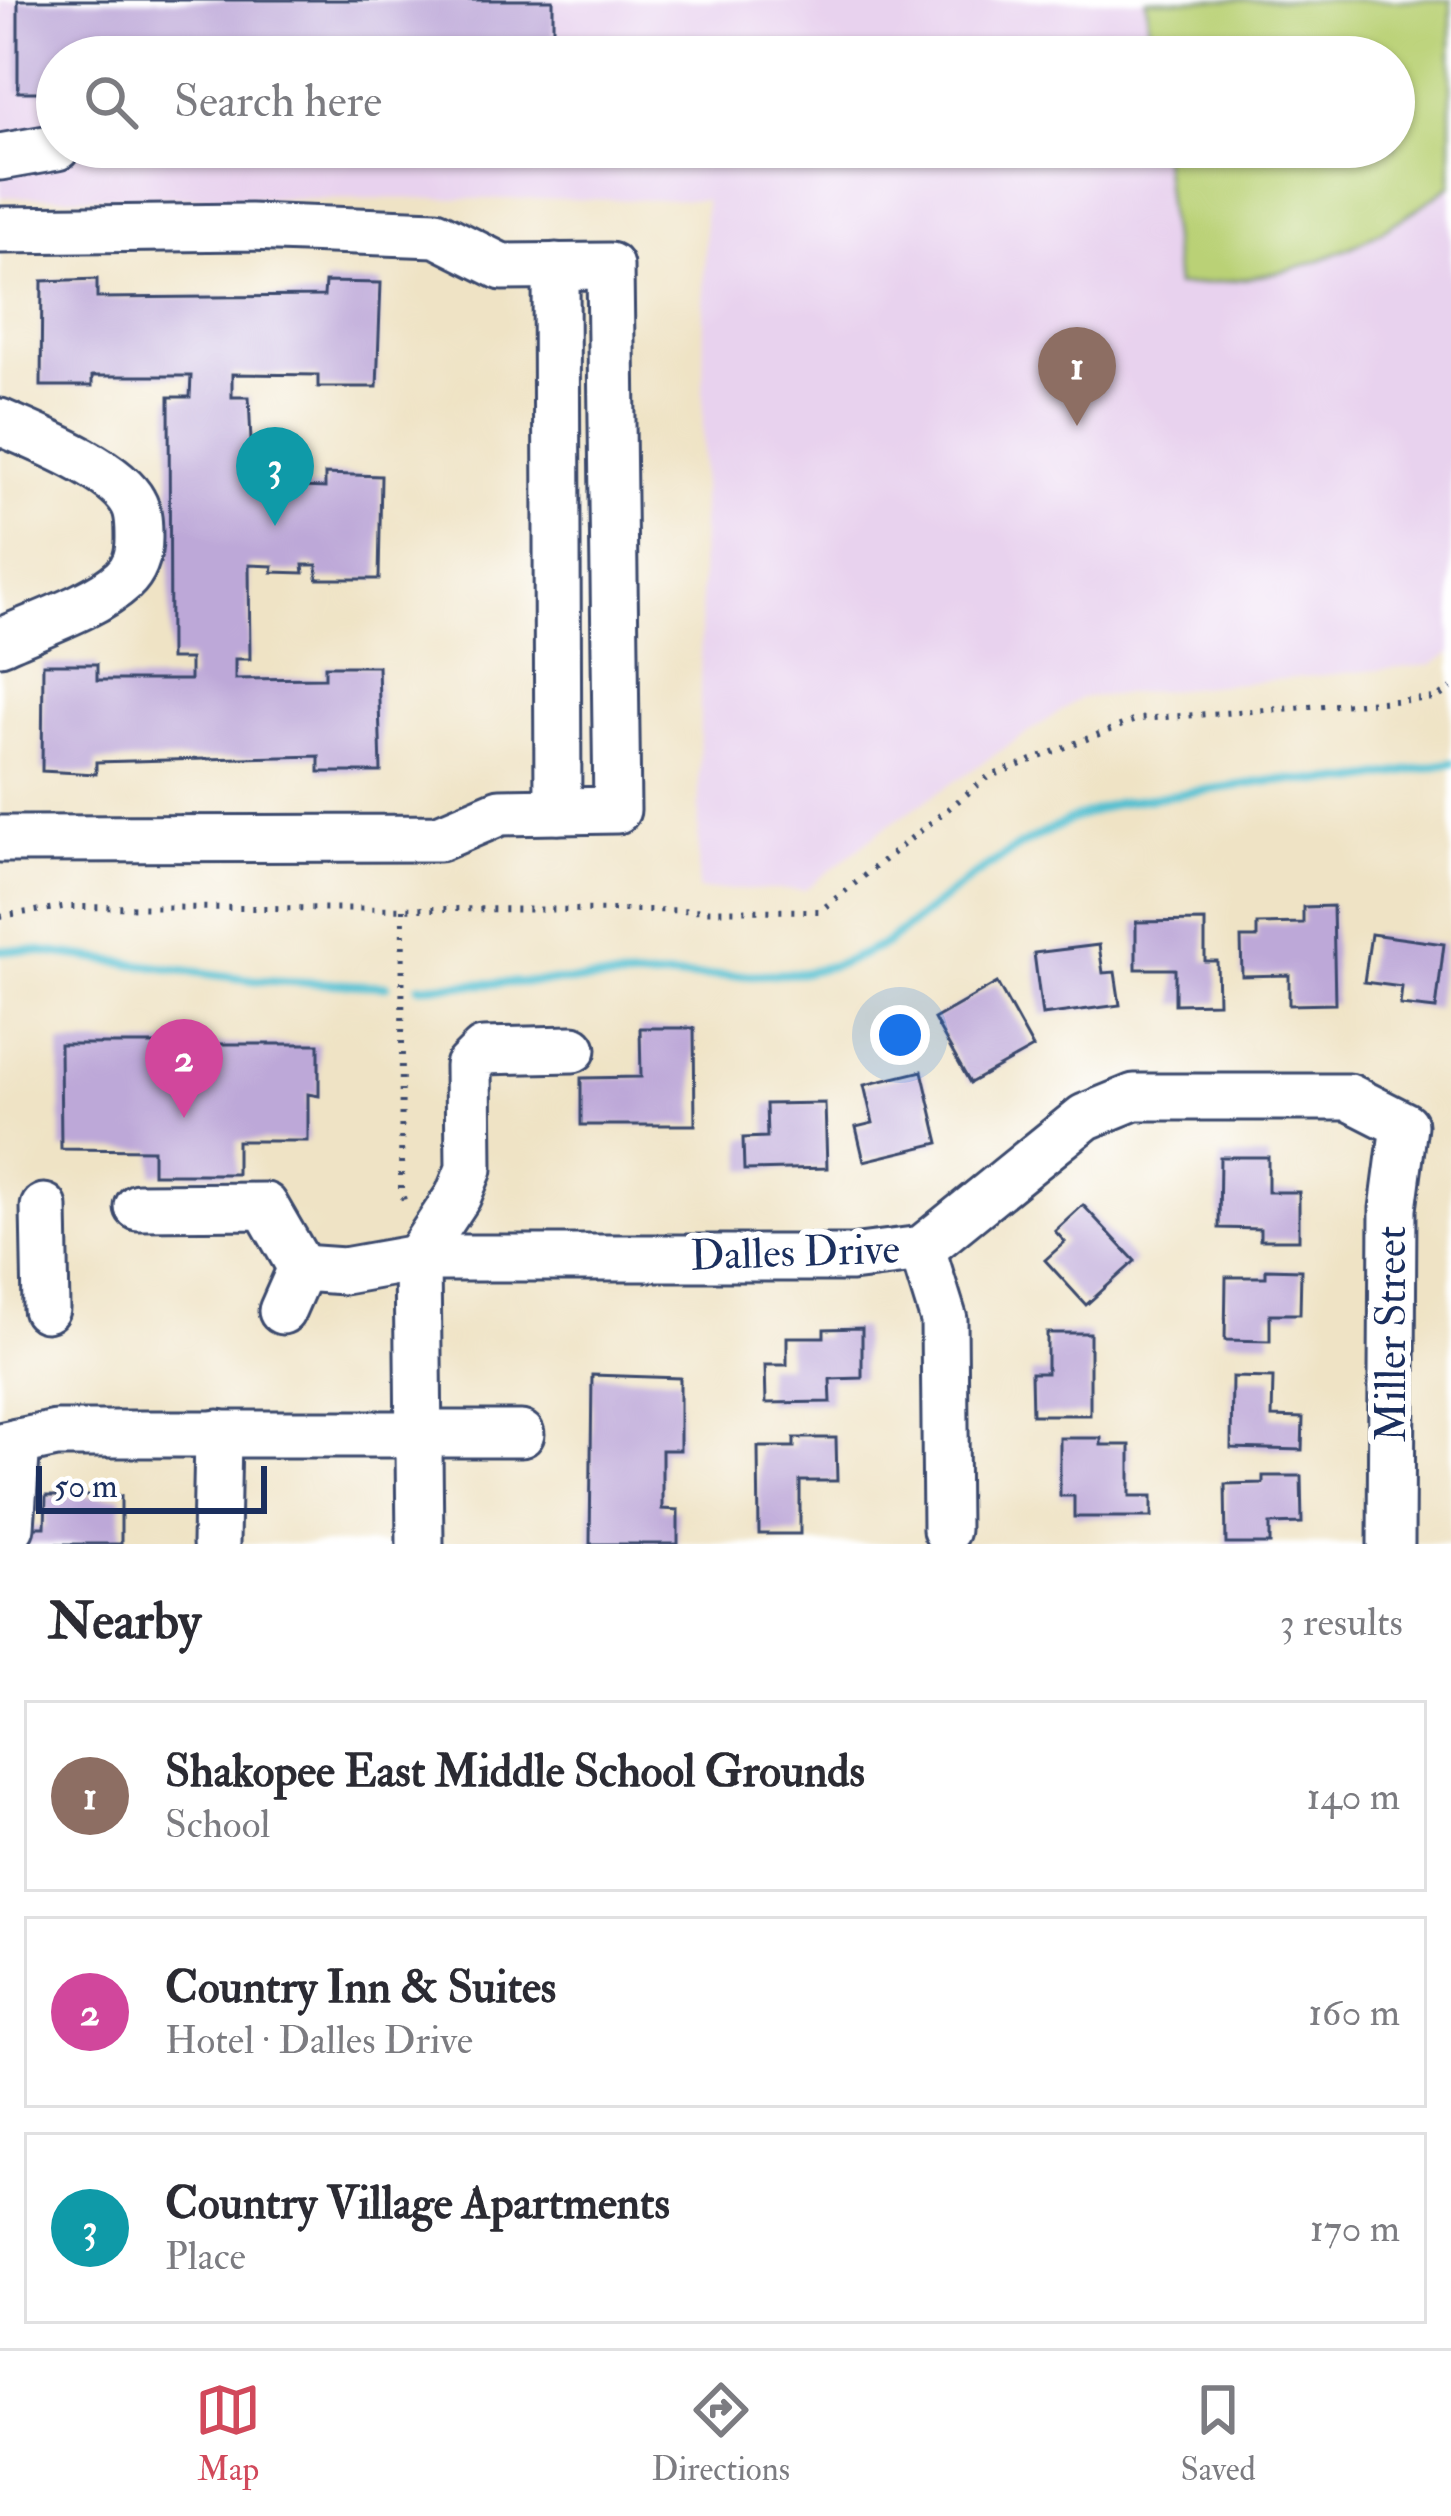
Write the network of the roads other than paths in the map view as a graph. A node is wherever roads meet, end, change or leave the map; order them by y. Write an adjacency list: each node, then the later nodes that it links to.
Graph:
1 (36, 151): 2 (street)
2 (0, 157)
3 (0, 230): 6 (street)
4 (0, 422): 5 (street)
5 (0, 642)
6 (0, 838)
7 (573, 1049): 12 (street)
8 (1404, 1125): 11 (street, Dalles Drive); 24 (street, Miller Street)
9 (138, 1207): 13 (street)
10 (44, 1208): 14 (street)
11 (922, 1249): 12 (street, Dalles Drive); 21 (street)
12 (417, 1258): 13 (street, Dalles Drive); 16 (street)
13 (301, 1268): 15 (street)
14 (46, 1310)
15 (282, 1311)
16 (420, 1432): 17 (street); 18 (street); 23 (street)
17 (218, 1433): 19 (street); 22 (street)
18 (521, 1434)
19 (9, 1444): 20 (street)
20 (11, 1527)
21 (946, 1530)
22 (216, 1544)
23 (420, 1544)
24 (1391, 1544)

